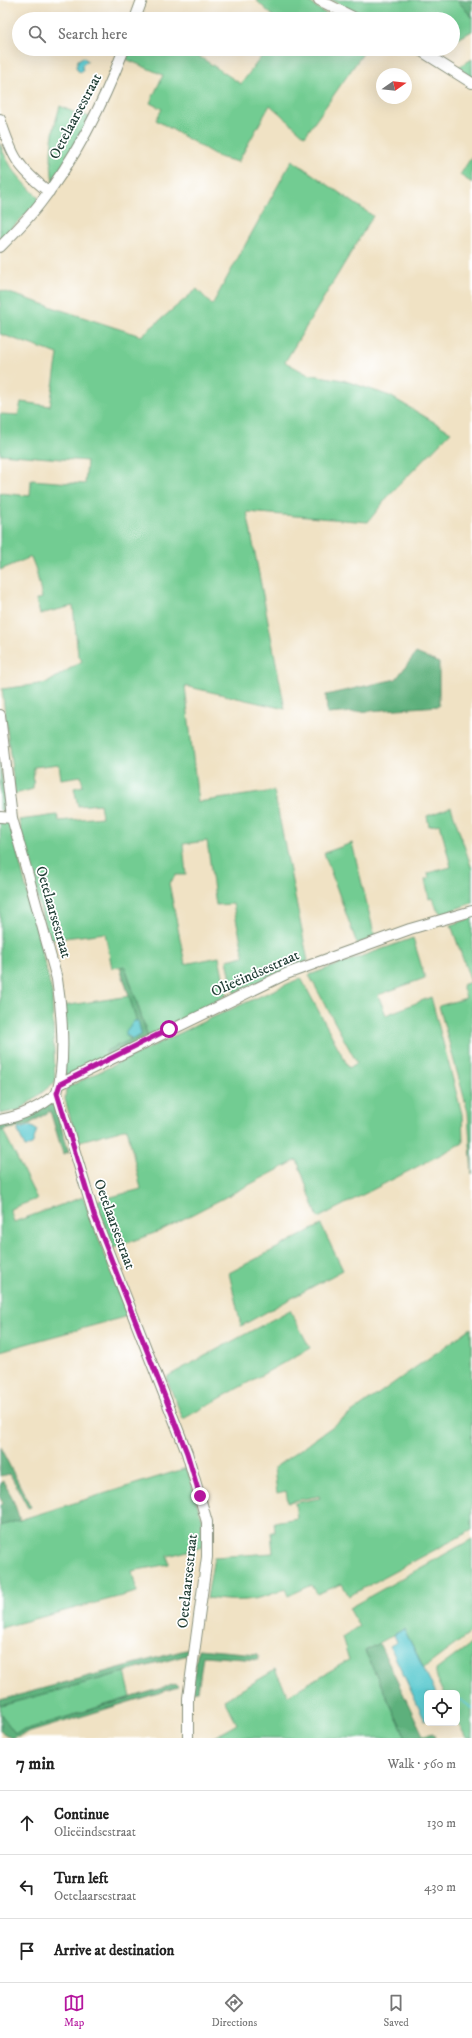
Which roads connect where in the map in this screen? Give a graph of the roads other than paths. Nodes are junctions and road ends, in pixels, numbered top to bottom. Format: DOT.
graph roads {
  1 [pos="142,0"];
  2 [pos="319,0"];
  3 [pos="138,12"];
  4 [pos="343,12"];
  5 [pos="121,56"];
  6 [pos="429,56"];
  7 [pos="472,84"];
  8 [pos="0,119"];
  9 [pos="48,192"];
  10 [pos="0,247"];
  11 [pos="0,716"];
  12 [pos="0,816"];
  13 [pos="12,818"];
  14 [pos="472,911"];
  15 [pos="59,1088"];
  16 [pos="0,1120"];
  17 [pos="188,1738"];
  1 -- 3 [label="street"];
  2 -- 4 [label="street"];
  5 -- 9 [label="street, Oetelaarsestraat"];
  6 -- 7 [label="street"];
  8 -- 9 [label="street"];
  9 -- 10 [label="street, Oetelaarsestraat"];
  11 -- 13 [label="street, Oetelaarsestraat"];
  12 -- 13 [label="street"];
  13 -- 15 [label="street, Oetelaarsestraat"];
  14 -- 15 [label="street, Olieëindsestraat"];
  15 -- 16 [label="street, Olieëindsestraat"];
  15 -- 17 [label="street, Oetelaarsestraat"];
}
